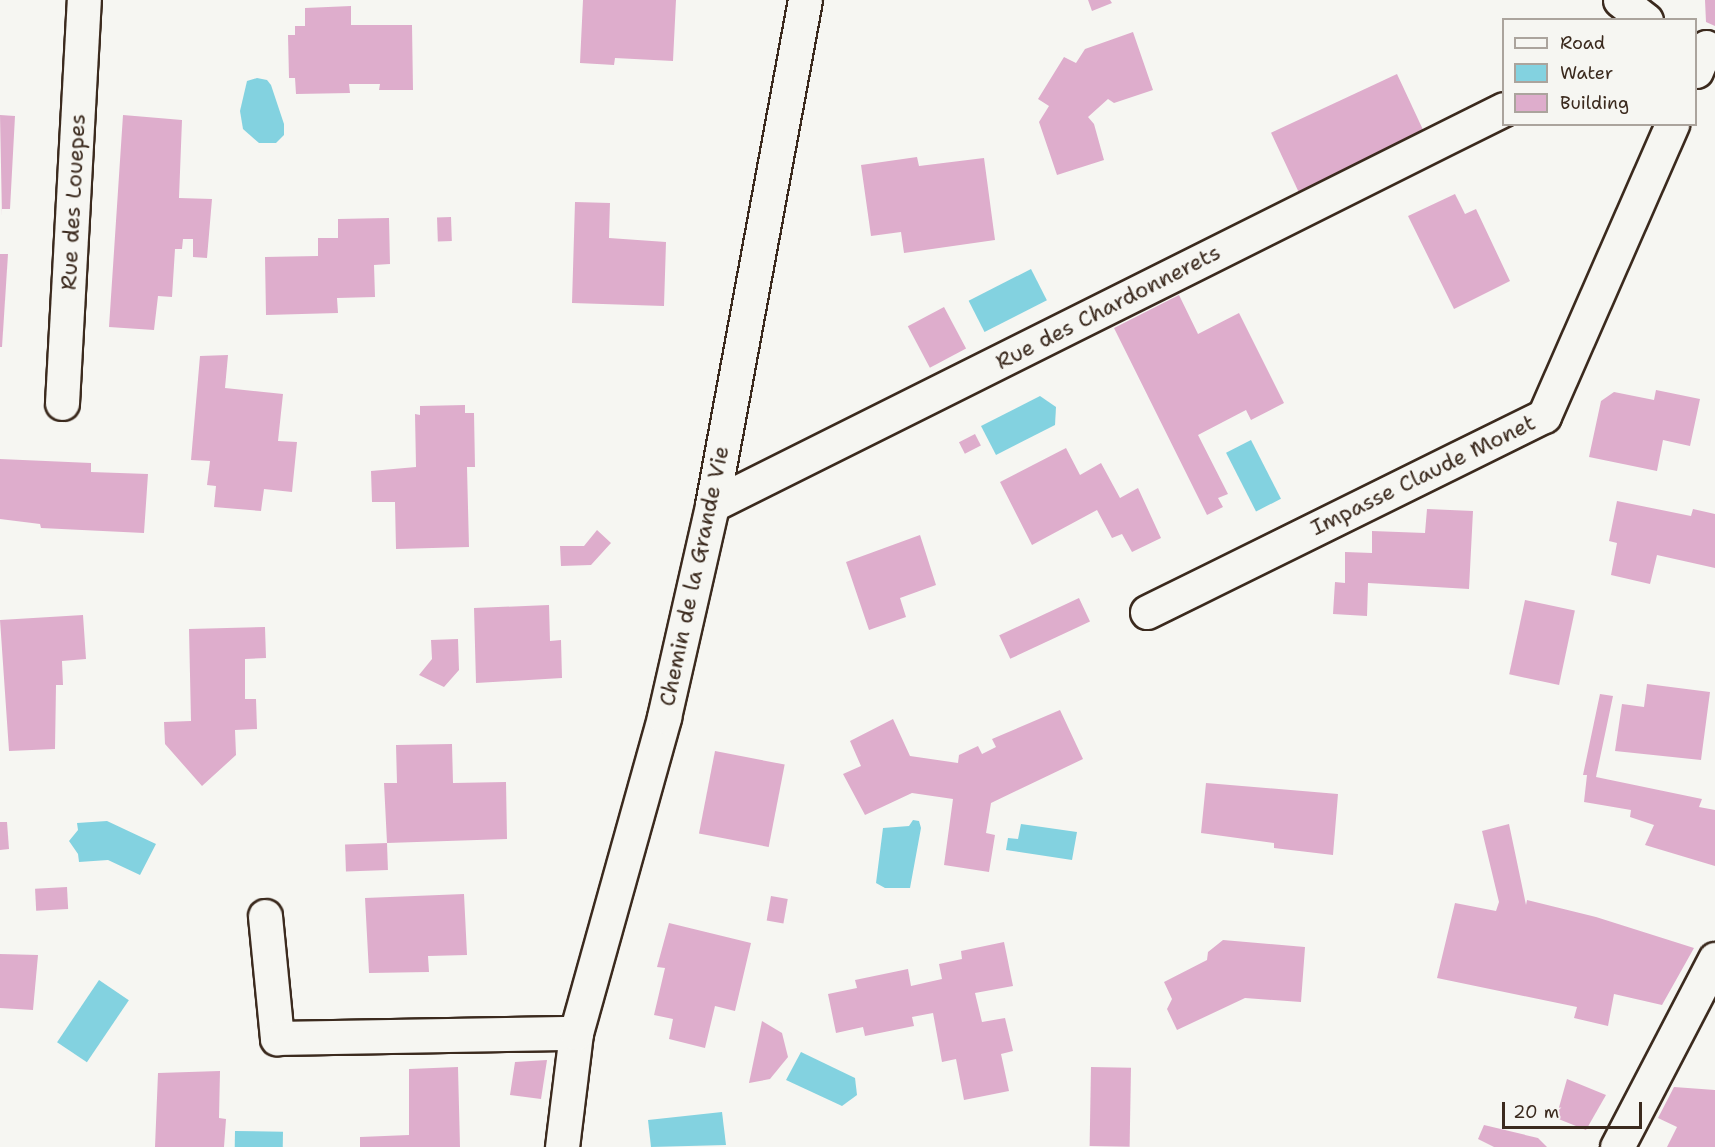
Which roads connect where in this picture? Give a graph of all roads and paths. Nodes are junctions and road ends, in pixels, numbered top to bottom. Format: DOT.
graph roads {
  1 [pos="84,0"];
  2 [pos="805,0"];
  3 [pos="1620,0"];
  4 [pos="1643,18"];
  5 [pos="1502,110"];
  6 [pos="1671,126"];
  7 [pos="62,403"];
  8 [pos="712,505"];
  9 [pos="1147,612"];
  10 [pos="265,916"];
  11 [pos="1715,959"];
  12 [pos="576,1033"];
  13 [pos="562,1147"];
  14 [pos="1617,1147"];
  1 -- 7 [label="street, Rue des Louepes"];
  2 -- 8 [label="street, Chemin de la Grande Vie"];
  3 -- 4 [label="street"];
  5 -- 8 [label="street, Rue des Chardonnerets"];
  6 -- 9 [label="street, Impasse Claude Monet"];
  8 -- 12 [label="street, Chemin de la Grande Vie"];
  10 -- 12 [label="street"];
  11 -- 14 [label="street"];
  12 -- 13 [label="street, Chemin de la Grande Vie"];
}
